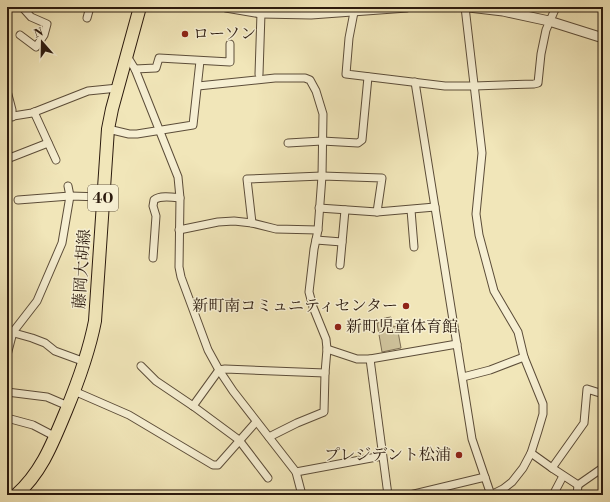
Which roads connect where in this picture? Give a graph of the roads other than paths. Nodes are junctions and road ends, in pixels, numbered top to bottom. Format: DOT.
graph roads {
  1 [pos="22,7"];
  2 [pos="90,7"];
  3 [pos="140,7"];
  4 [pos="226,7"];
  5 [pos="398,7"];
  6 [pos="407,7"];
  7 [pos="465,7"];
  8 [pos="469,7"];
  9 [pos="556,7"];
  10 [pos="355,9"];
  11 [pos="311,11"];
  12 [pos="261,12"];
  13 [pos="87,18"];
  14 [pos="549,21"];
  15 [pos="20,35"];
  16 [pos="603,38"];
  17 [pos="230,44"];
  18 [pos="127,56"];
  19 [pos="200,61"];
  20 [pos="135,69"];
  21 [pos="259,74"];
  22 [pos="368,77"];
  23 [pos="415,82"];
  24 [pos="198,86"];
  25 [pos="474,86"];
  26 [pos="118,88"];
  27 [pos="7,91"];
  28 [pos="34,112"];
  29 [pos="10,117"];
  30 [pos="108,129"];
  31 [pos="160,130"];
  32 [pos="322,141"];
  33 [pos="48,143"];
  34 [pos="288,143"];
  35 [pos="7,158"];
  36 [pos="56,160"];
  37 [pos="322,176"];
  38 [pos="68,186"];
  39 [pos="70,196"];
  40 [pos="103,197"];
  41 [pos="180,198"];
  42 [pos="18,200"];
  43 [pos="435,207"];
  44 [pos="319,208"];
  45 [pos="345,210"];
  46 [pos="411,210"];
  47 [pos="377,212"];
  48 [pos="252,223"];
  49 [pos="179,230"];
  50 [pos="318,230"];
  51 [pos="316,240"];
  52 [pos="342,242"];
  53 [pos="414,247"];
  54 [pos="154,258"];
  55 [pos="340,265"];
  56 [pos="10,332"];
  57 [pos="457,344"];
  58 [pos="327,349"];
  59 [pos="7,355"];
  60 [pos="524,357"];
  61 [pos="370,359"];
  62 [pos="85,362"];
  63 [pos="141,366"];
  64 [pos="219,370"];
  65 [pos="325,373"];
  66 [pos="463,377"];
  67 [pos="74,391"];
  68 [pos="7,392"];
  69 [pos="603,394"];
  70 [pos="68,406"];
  71 [pos="194,406"];
  72 [pos="7,418"];
  73 [pos="256,422"];
  74 [pos="56,437"];
  75 [pos="269,438"];
  76 [pos="240,440"];
  77 [pos="531,453"];
  78 [pos="382,456"];
  79 [pos="552,468"];
  80 [pos="603,470"];
  81 [pos="296,472"];
  82 [pos="563,476"];
  83 [pos="485,477"];
  84 [pos="268,478"];
  85 [pos="578,486"];
  86 [pos="16,495"];
  87 [pos="302,495"];
  88 [pos="388,495"];
  89 [pos="410,495"];
  90 [pos="553,495"];
  91 [pos="577,495"];
  1 -- 15 [label="street"];
  2 -- 13 [label="street"];
  3 -- 18 [label="main road, 藤岡大胡線 / 40"];
  4 -- 12 [label="street"];
  5 -- 6 [label="street"];
  5 -- 10 [label="street"];
  7 -- 25 [label="street"];
  8 -- 14 [label="street"];
  9 -- 14 [label="street"];
  10 -- 11 [label="street"];
  10 -- 22 [label="street"];
  11 -- 12 [label="street"];
  12 -- 21 [label="street"];
  14 -- 16 [label="street"];
  14 -- 25 [label="street"];
  17 -- 19 [label="street"];
  18 -- 20 [label="street"];
  18 -- 26 [label="main road, 藤岡大胡線 / 40"];
  19 -- 20 [label="street"];
  19 -- 24 [label="street"];
  20 -- 31 [label="street"];
  22 -- 23 [label="street"];
  22 -- 32 [label="street"];
  23 -- 25 [label="street"];
  23 -- 43 [label="street"];
  24 -- 31 [label="street"];
  24 -- 32 [label="street"];
  25 -- 60 [label="street"];
  26 -- 28 [label="street"];
  26 -- 30 [label="main road, 藤岡大胡線 / 40"];
  27 -- 29 [label="street"];
  28 -- 29 [label="street"];
  28 -- 33 [label="street"];
  30 -- 31 [label="street"];
  30 -- 40 [label="main road, 藤岡大胡線 / 40"];
  31 -- 41 [label="street"];
  32 -- 34 [label="street"];
  32 -- 37 [label="street"];
  33 -- 35 [label="street"];
  33 -- 36 [label="street"];
  37 -- 44 [label="street"];
  37 -- 47 [label="street"];
  37 -- 48 [label="street"];
  38 -- 39 [label="street"];
  39 -- 40 [label="street"];
  39 -- 42 [label="street"];
  39 -- 56 [label="street"];
  40 -- 62 [label="main road, 藤岡大胡線 / 40"];
  41 -- 49 [label="street"];
  41 -- 54 [label="street"];
  43 -- 46 [label="street"];
  43 -- 57 [label="street"];
  44 -- 45 [label="street"];
  44 -- 50 [label="street"];
  45 -- 47 [label="street"];
  45 -- 52 [label="street"];
  46 -- 47 [label="street"];
  46 -- 53 [label="street"];
  48 -- 49 [label="street"];
  48 -- 50 [label="street"];
  49 -- 64 [label="street"];
  50 -- 51 [label="street"];
  51 -- 52 [label="street"];
  51 -- 58 [label="street"];
  52 -- 55 [label="street"];
  56 -- 59 [label="street"];
  56 -- 62 [label="street"];
  57 -- 61 [label="street"];
  57 -- 66 [label="street"];
  58 -- 61 [label="street"];
  58 -- 65 [label="street"];
  60 -- 66 [label="street"];
  60 -- 77 [label="street"];
  61 -- 78 [label="street"];
  62 -- 67 [label="main road, 藤岡大胡線 / 40"];
  63 -- 71 [label="street"];
  64 -- 65 [label="street"];
  64 -- 71 [label="street"];
  64 -- 73 [label="street"];
  65 -- 75 [label="street"];
  66 -- 83 [label="street"];
  67 -- 70 [label="main road, 藤岡大胡線 / 40"];
  67 -- 76 [label="street"];
  68 -- 70 [label="street"];
  69 -- 79 [label="street"];
  70 -- 74 [label="main road, 藤岡大胡線 / 40"];
  71 -- 76 [label="street"];
  72 -- 74 [label="street"];
  73 -- 75 [label="street"];
  73 -- 76 [label="street"];
  74 -- 86 [label="main road, 藤岡大胡線 / 40"];
  75 -- 81 [label="street"];
  76 -- 84 [label="street"];
  77 -- 79 [label="street"];
  77 -- 83 [label="street"];
  78 -- 81 [label="street"];
  78 -- 88 [label="street"];
  79 -- 82 [label="street"];
  80 -- 85 [label="street"];
  81 -- 87 [label="street"];
  82 -- 85 [label="street"];
  82 -- 90 [label="street"];
  83 -- 89 [label="street"];
  85 -- 91 [label="street"];
}
